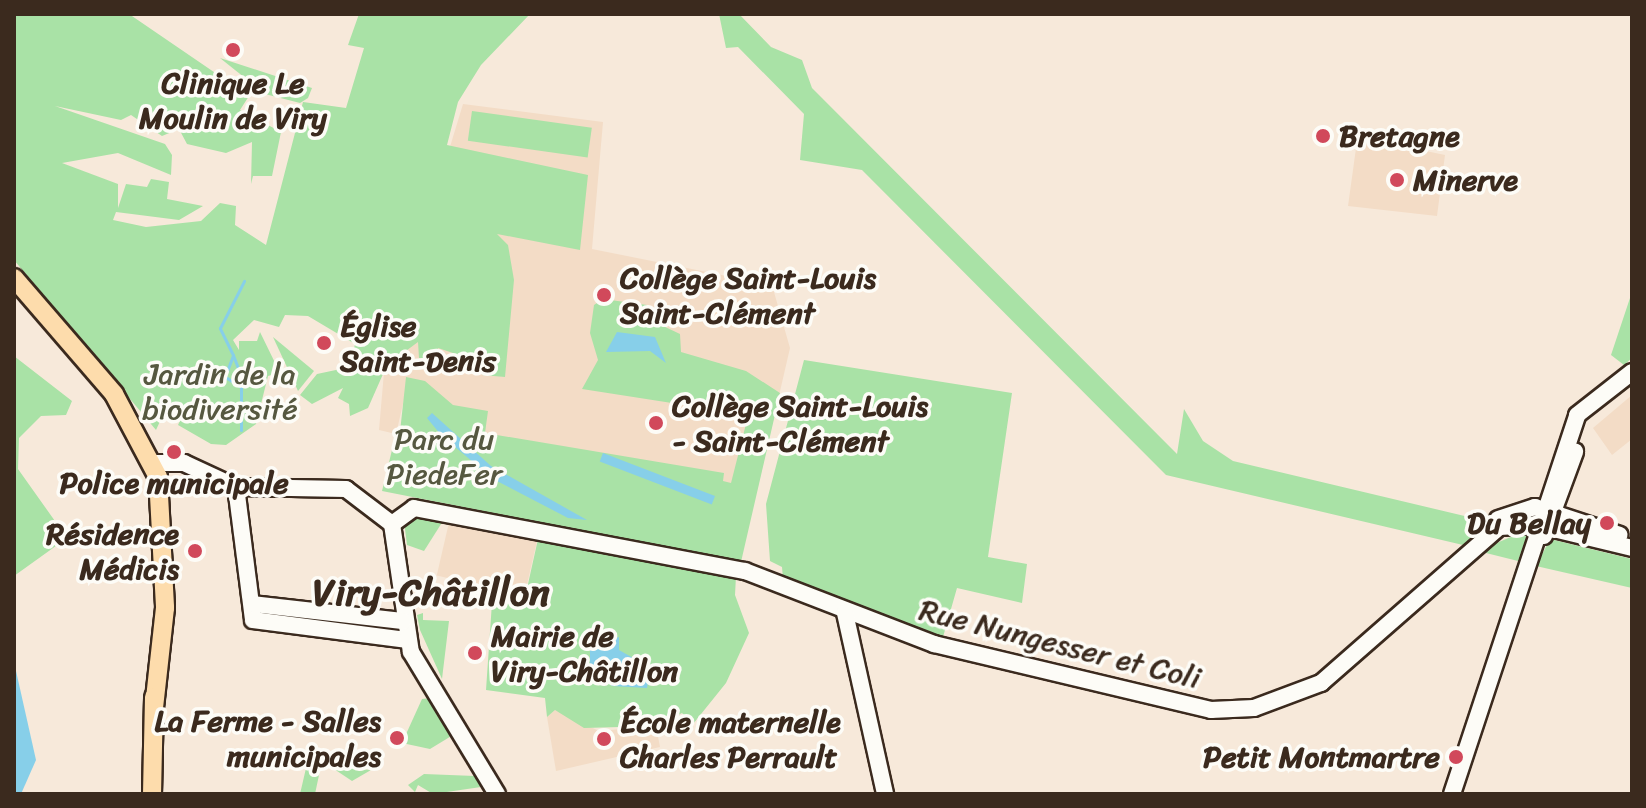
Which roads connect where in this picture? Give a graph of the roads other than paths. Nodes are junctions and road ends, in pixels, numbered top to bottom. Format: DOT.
graph roads {
  1 [pos="14,278"];
  2 [pos="1632,374"];
  3 [pos="151,463"];
  4 [pos="144,484"];
  5 [pos="236,487"];
  6 [pos="162,511"];
  7 [pos="1546,519"];
  8 [pos="392,524"];
  9 [pos="1632,539"];
  10 [pos="1475,544"];
  11 [pos="1632,548"];
  12 [pos="253,612"];
  13 [pos="845,613"];
  14 [pos="403,621"];
  15 [pos="406,640"];
  16 [pos="154,707"];
  17 [pos="152,794"];
  18 [pos="497,794"];
  19 [pos="885,794"];
  20 [pos="1452,794"];
  1 -- 3 [label="main road"];
  2 -- 7 [label="street"];
  3 -- 4 [label="main road"];
  3 -- 5 [label="street"];
  3 -- 6 [label="main road"];
  4 -- 6 [label="main road"];
  4 -- 16 [label="main road"];
  5 -- 8 [label="street"];
  5 -- 12 [label="street"];
  6 -- 16 [label="main road"];
  7 -- 9 [label="street"];
  7 -- 10 [label="street"];
  7 -- 10 [label="street"];
  7 -- 11 [label="street"];
  7 -- 20 [label="street"];
  8 -- 13 [label="street, Rue Nungesser et Coli"];
  8 -- 14 [label="street"];
  10 -- 13 [label="street, Rue Nungesser et Coli"];
  12 -- 14 [label="street"];
  12 -- 15 [label="street"];
  13 -- 19 [label="street"];
  14 -- 15 [label="street"];
  15 -- 18 [label="street"];
  16 -- 17 [label="main road"];
}
